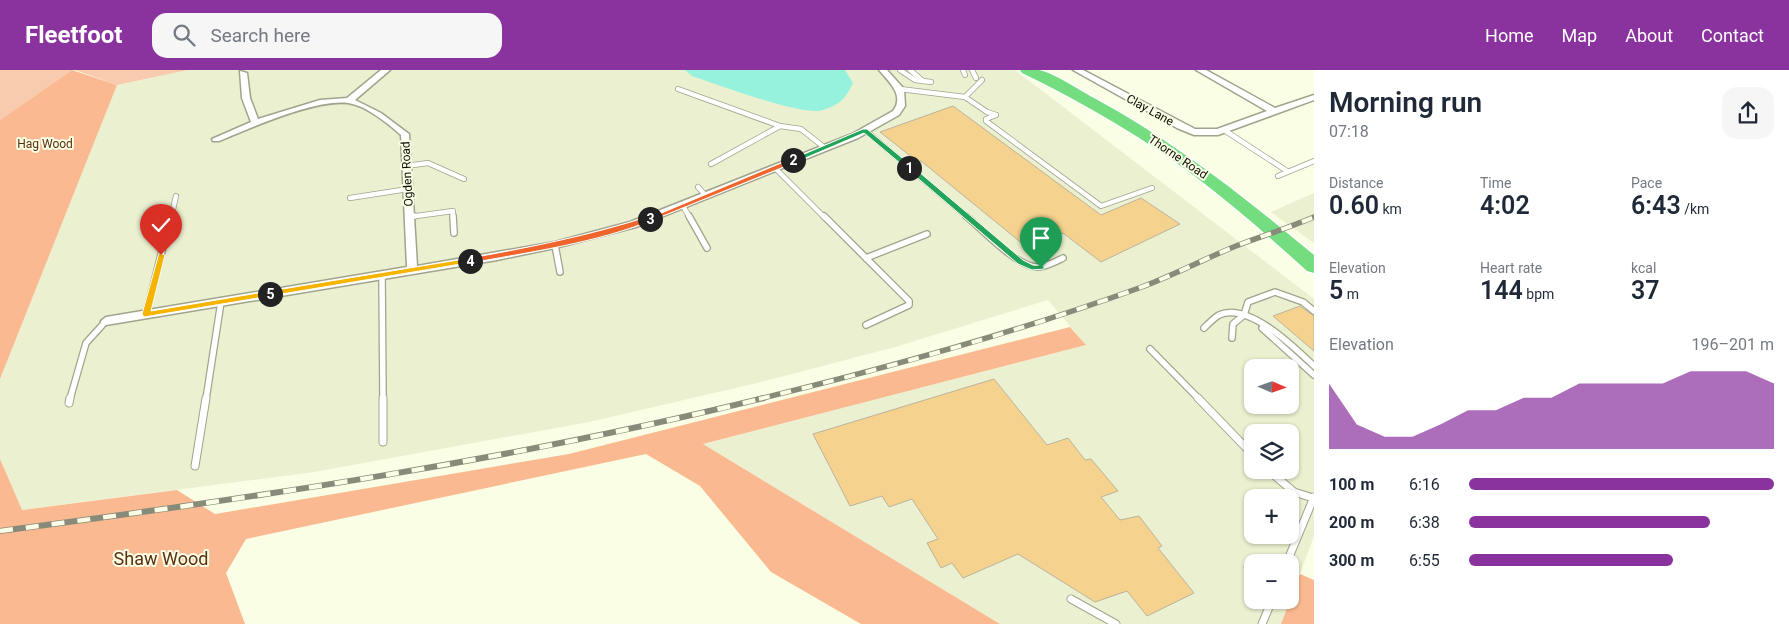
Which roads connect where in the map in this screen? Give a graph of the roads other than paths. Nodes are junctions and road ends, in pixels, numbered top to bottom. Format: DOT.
graph roads {
  1 [pos="386,70"];
  2 [pos="883,70"];
  3 [pos="900,70"];
  4 [pos="910,70"];
  5 [pos="972,70"];
  6 [pos="1027,70"];
  7 [pos="1047,70"];
  8 [pos="1077,70"];
  9 [pos="1200,70"];
  10 [pos="243,73"];
  11 [pos="976,78"];
  12 [pos="982,80"];
  13 [pos="923,81"];
  14 [pos="931,82"];
  15 [pos="678,89"];
  16 [pos="900,89"];
  17 [pos="965,97"];
  18 [pos="1314,98"];
  19 [pos="348,101"];
  20 [pos="1275,112"];
  21 [pos="256,124"];
  22 [pos="780,126"];
  23 [pos="1225,129"];
  24 [pos="865,130"];
  25 [pos="216,139"];
  26 [pos="825,148"];
  27 [pos="1314,160"];
  28 [pos="711,164"];
  29 [pos="406,166"];
  30 [pos="775,168"];
  31 [pos="1287,171"];
  32 [pos="1278,176"];
  33 [pos="464,179"];
  34 [pos="698,187"];
  35 [pos="1152,188"];
  36 [pos="408,190"];
  37 [pos="176,196"];
  38 [pos="706,196"];
  39 [pos="350,198"];
  40 [pos="683,206"];
  41 [pos="409,217"];
  42 [pos="454,233"];
  43 [pos="927,234"];
  44 [pos="555,245"];
  45 [pos="707,248"];
  46 [pos="1314,251"];
  47 [pos="866,258"];
  48 [pos="1063,258"];
  49 [pos="1314,266"];
  50 [pos="412,270"];
  51 [pos="560,272"];
  52 [pos="382,275"];
  53 [pos="221,302"];
  54 [pos="1314,311"];
  55 [pos="146,314"];
  56 [pos="1244,315"];
  57 [pos="106,321"];
  58 [pos="866,325"];
  59 [pos="1204,328"];
  60 [pos="1232,338"];
  61 [pos="1150,349"];
  62 [pos="1314,366"];
  63 [pos="1314,375"];
  64 [pos="69,403"];
  65 [pos="383,442"];
  66 [pos="1244,446"];
  67 [pos="195,466"];
  68 [pos="1279,479"];
  69 [pos="1314,498"];
  70 [pos="1290,554"];
  71 [pos="1071,599"];
  72 [pos="1268,609"];
  73 [pos="1116,624"];
  74 [pos="1262,624"];
  1 -- 19 [label="street"];
  2 -- 16 [label="street"];
  3 -- 13 [label="lane"];
  4 -- 13 [label="lane"];
  5 -- 11 [label="lane"];
  6 -- 49 [label="highway, Thorne Road"];
  7 -- 46 [label="highway, Thorne Road"];
  8 -- 23 [label="street, Clay Lane"];
  9 -- 20 [label="street"];
  10 -- 21 [label="street"];
  12 -- 17 [label="lane"];
  13 -- 14 [label="lane"];
  15 -- 22 [label="lane"];
  16 -- 17 [label="lane"];
  16 -- 24 [label="street"];
  17 -- 35 [label="lane"];
  18 -- 20 [label="street, Clay Lane"];
  19 -- 21 [label="street, Ogden Road"];
  19 -- 29 [label="street, Ogden Road"];
  20 -- 23 [label="street, Clay Lane"];
  21 -- 25 [label="street, Ogden Road"];
  22 -- 26 [label="lane"];
  22 -- 28 [label="lane"];
  23 -- 31 [label="lane"];
  24 -- 26 [label="street"];
  24 -- 48 [label="lane"];
  26 -- 30 [label="street"];
  27 -- 31 [label="lane"];
  29 -- 33 [label="lane"];
  29 -- 36 [label="street, Ogden Road"];
  30 -- 38 [label="street"];
  30 -- 47 [label="lane"];
  31 -- 32 [label="lane"];
  34 -- 38 [label="lane"];
  36 -- 39 [label="lane"];
  36 -- 41 [label="street, Ogden Road"];
  37 -- 55 [label="lane"];
  38 -- 40 [label="street"];
  40 -- 44 [label="street"];
  40 -- 45 [label="lane"];
  41 -- 42 [label="lane"];
  41 -- 50 [label="street, Ogden Road"];
  43 -- 47 [label="lane"];
  44 -- 50 [label="street"];
  44 -- 51 [label="lane"];
  47 -- 58 [label="lane"];
  50 -- 52 [label="street"];
  52 -- 53 [label="street"];
  52 -- 65 [label="lane"];
  53 -- 55 [label="street"];
  53 -- 67 [label="lane"];
  54 -- 56 [label="lane"];
  55 -- 57 [label="street"];
  56 -- 59 [label="lane"];
  56 -- 60 [label="lane"];
  56 -- 62 [label="lane"];
  56 -- 63 [label="lane"];
  57 -- 64 [label="lane"];
  61 -- 66 [label="lane"];
  68 -- 69 [label="lane"];
  69 -- 70 [label="lane"];
  71 -- 73 [label="lane"];
  72 -- 74 [label="lane"];
}
